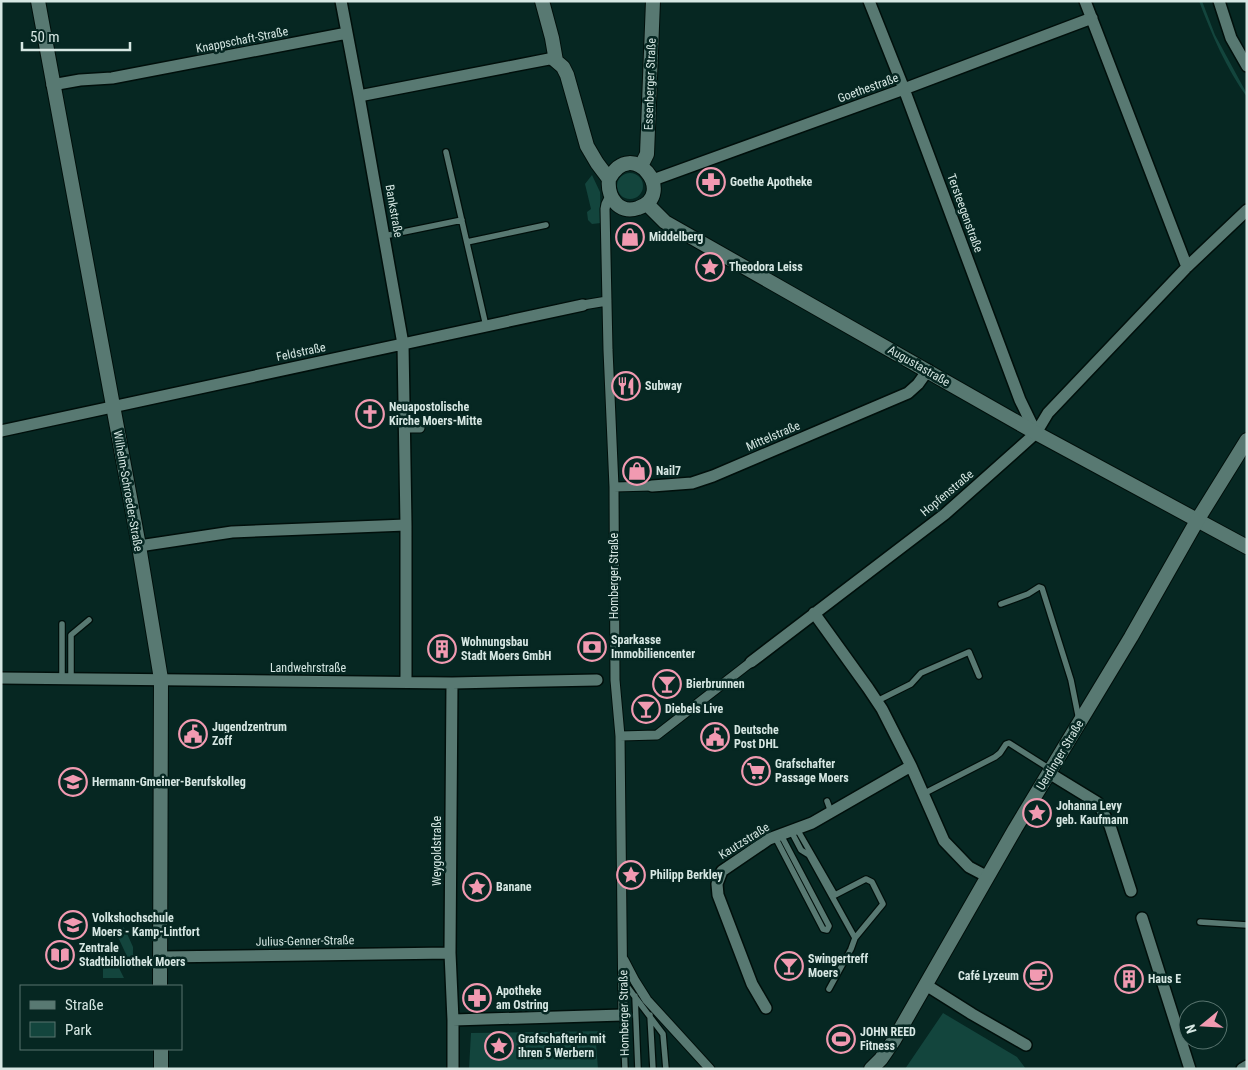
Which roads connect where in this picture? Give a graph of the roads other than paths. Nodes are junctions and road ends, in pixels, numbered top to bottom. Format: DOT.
graph roads {
  1 [pos="38,1"];
  2 [pos="340,1"];
  3 [pos="542,1"];
  4 [pos="653,1"];
  5 [pos="870,1"];
  6 [pos="1085,1"];
  7 [pos="1219,1"];
  8 [pos="1092,18"];
  9 [pos="347,34"];
  10 [pos="556,60"];
  11 [pos="1247,66"];
  12 [pos="52,85"];
  13 [pos="904,90"];
  14 [pos="359,96"];
  15 [pos="446,152"];
  16 [pos="641,166"];
  17 [pos="609,179"];
  18 [pos="653,180"];
  19 [pos="610,196"];
  20 [pos="646,204"];
  21 [pos="1247,210"];
  22 [pos="462,220"];
  23 [pos="546,225"];
  24 [pos="384,236"];
  25 [pos="467,242"];
  26 [pos="1187,267"];
  27 [pos="607,301"];
  28 [pos="583,305"];
  29 [pos="486,326"];
  30 [pos="403,344"];
  31 [pos="928,370"];
  32 [pos="113,406"];
  33 [pos="404,428"];
  34 [pos="420,428"];
  35 [pos="1,431"];
  36 [pos="1036,433"];
  37 [pos="1247,440"];
  38 [pos="652,486"];
  39 [pos="614,487"];
  40 [pos="1198,520"];
  41 [pos="406,525"];
  42 [pos="139,546"];
  43 [pos="1247,547"];
  44 [pos="1001,604"];
  45 [pos="814,613"];
  46 [pos="89,620"];
  47 [pos="62,624"];
  48 [pos="751,662"];
  49 [pos="978,676"];
  50 [pos="1,678"];
  51 [pos="67,679"];
  52 [pos="161,680"];
  53 [pos="598,680"];
  54 [pos="615,680"];
  55 [pos="406,682"];
  56 [pos="452,683"];
  57 [pos="877,701"];
  58 [pos="1080,722"];
  59 [pos="620,736"];
  60 [pos="911,766"];
  61 [pos="1050,771"];
  62 [pos="923,794"];
  63 [pos="786,833"];
  64 [pos="988,878"];
  65 [pos="1130,891"];
  66 [pos="1142,918"];
  67 [pos="1200,922"];
  68 [pos="1247,925"];
  69 [pos="855,938"];
  70 [pos="450,953"];
  71 [pos="160,957"];
  72 [pos="622,958"];
  73 [pos="623,981"];
  74 [pos="160,985"];
  75 [pos="926,985"];
  76 [pos="829,989"];
  77 [pos="634,996"];
  78 [pos="766,1008"];
  79 [pos="623,1015"];
  80 [pos="650,1015"];
  81 [pos="453,1020"];
  82 [pos="1026,1045"];
  83 [pos="161,1050"];
  84 [pos="1247,1066"];
  85 [pos="161,1069"];
  86 [pos="453,1069"];
  87 [pos="625,1069"];
  88 [pos="638,1069"];
  89 [pos="653,1069"];
  90 [pos="666,1069"];
  91 [pos="710,1069"];
  92 [pos="871,1069"];
  93 [pos="1190,1069"];
  94 [pos="1242,1069"];
  1 -- 12 [label="main road, Wilhelm-Schroeder-Straße"];
  2 -- 9 [label="street, Bankstraße"];
  3 -- 10 [label="main road"];
  4 -- 16 [label="main road, Essenberger Straße"];
  5 -- 13 [label="street, Tersteegenstraße"];
  6 -- 8 [label="street"];
  7 -- 11 [label="street"];
  8 -- 13 [label="street, Goethestraße"];
  8 -- 26 [label="street"];
  9 -- 12 [label="street, Knappschaft-Straße"];
  9 -- 14 [label="street, Bankstraße"];
  10 -- 14 [label="street"];
  10 -- 17 [label="main road"];
  12 -- 32 [label="main road, Wilhelm-Schroeder-Straße"];
  13 -- 18 [label="street, Goethestraße"];
  13 -- 36 [label="street, Tersteegenstraße"];
  14 -- 24 [label="street, Bankstraße"];
  15 -- 22 [label="lane"];
  16 -- 17 [label="main road"];
  16 -- 18 [label="main road"];
  17 -- 19 [label="main road, Homberger Straße"];
  18 -- 20 [label="main road"];
  19 -- 20 [label="main road"];
  19 -- 27 [label="street, Homberger Straße"];
  20 -- 31 [label="main road, Augustastraße"];
  21 -- 26 [label="street, Hopfenstraße"];
  22 -- 24 [label="lane"];
  22 -- 25 [label="lane"];
  23 -- 25 [label="lane"];
  24 -- 30 [label="street, Bankstraße"];
  25 -- 29 [label="lane"];
  26 -- 36 [label="street, Hopfenstraße"];
  27 -- 28 [label="street, Feldstraße"];
  27 -- 39 [label="street, Homberger Straße"];
  28 -- 29 [label="street, Feldstraße"];
  29 -- 30 [label="street, Feldstraße"];
  30 -- 32 [label="street, Feldstraße"];
  30 -- 33 [label="street, Bankstraße"];
  31 -- 36 [label="main road, Augustastraße"];
  31 -- 38 [label="street, Mittelstraße"];
  32 -- 35 [label="street, Feldstraße"];
  32 -- 42 [label="main road, Wilhelm-Schroeder-Straße"];
  33 -- 34 [label="street"];
  33 -- 41 [label="street, Bankstraße"];
  36 -- 40 [label="main road, Augustastraße"];
  36 -- 45 [label="street, Hopfenstraße"];
  37 -- 40 [label="main road, Uerdinger Straße"];
  38 -- 39 [label="street, Mittelstraße"];
  39 -- 54 [label="street, Homberger Straße"];
  40 -- 43 [label="main road, Augustastraße"];
  40 -- 58 [label="main road, Uerdinger Straße"];
  41 -- 42 [label="street"];
  41 -- 55 [label="street, Bankstraße"];
  42 -- 52 [label="main road, Wilhelm-Schroeder-Straße"];
  44 -- 58 [label="lane"];
  45 -- 48 [label="street, Hopfenstraße"];
  45 -- 57 [label="street"];
  46 -- 51 [label="lane"];
  47 -- 51 [label="lane"];
  48 -- 59 [label="street, Hopfenstraße"];
  49 -- 57 [label="lane"];
  50 -- 51 [label="street, Landwehrstraße"];
  51 -- 52 [label="street, Landwehrstraße"];
  52 -- 55 [label="street, Landwehrstraße"];
  52 -- 71 [label="main road, Wilhelm-Schroeder-Straße"];
  53 -- 54 [label="street, Landwehrstraße"];
  53 -- 56 [label="street, Landwehrstraße"];
  54 -- 59 [label="street, Homberger Straße"];
  55 -- 56 [label="street, Landwehrstraße"];
  56 -- 70 [label="street, Weygoldstraße"];
  57 -- 60 [label="street"];
  58 -- 61 [label="main road, Uerdinger Straße"];
  59 -- 72 [label="street, Homberger Straße"];
  60 -- 62 [label="street"];
  60 -- 63 [label="street, Kautzstraße"];
  61 -- 62 [label="lane"];
  61 -- 64 [label="main road, Uerdinger Straße"];
  61 -- 65 [label="street"];
  62 -- 64 [label="street"];
  63 -- 63 [label="lane"];
  63 -- 69 [label="lane"];
  63 -- 69 [label="lane"];
  63 -- 78 [label="street, Kautzstraße"];
  64 -- 75 [label="main road, Uerdinger Straße"];
  66 -- 93 [label="street"];
  67 -- 68 [label="lane"];
  69 -- 76 [label="lane"];
  70 -- 71 [label="street, Julius-Genner-Straße"];
  70 -- 81 [label="street, Weygoldstraße"];
  71 -- 74 [label="main road, Wilhelm-Schroeder-Straße"];
  72 -- 73 [label="street, Homberger Straße"];
  72 -- 91 [label="street, Homberger Straße"];
  73 -- 77 [label="lane"];
  73 -- 79 [label="street, Homberger Straße"];
  75 -- 82 [label="street"];
  75 -- 92 [label="main road, Uerdinger Straße"];
  77 -- 80 [label="lane"];
  77 -- 88 [label="lane"];
  79 -- 81 [label="street"];
  79 -- 87 [label="lane, Homberger Straße"];
  80 -- 89 [label="lane"];
  80 -- 90 [label="lane"];
  81 -- 86 [label="street, Weygoldstraße"];
  83 -- 85 [label="main road"];
  84 -- 94 [label="street"];
}
